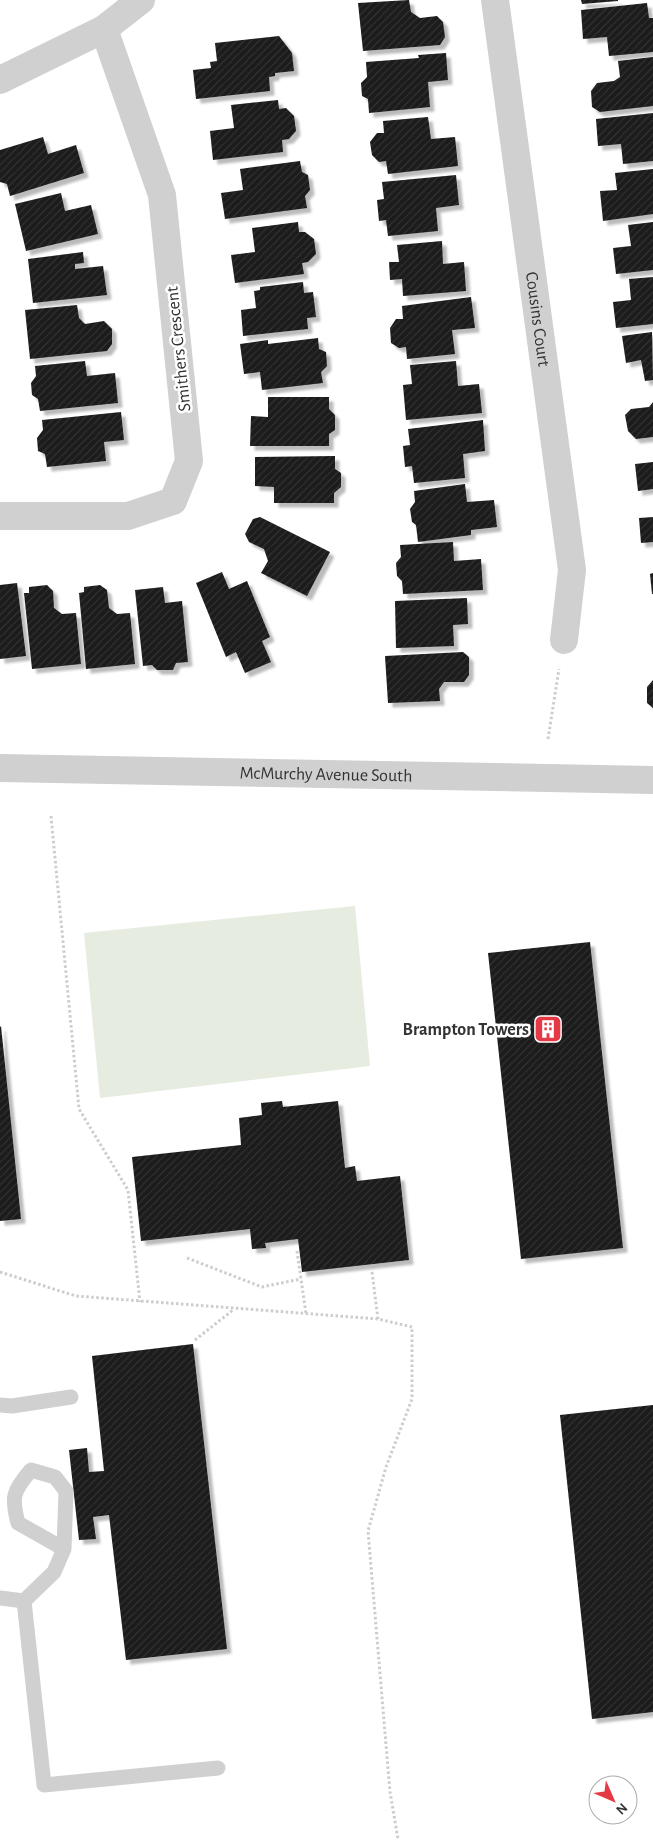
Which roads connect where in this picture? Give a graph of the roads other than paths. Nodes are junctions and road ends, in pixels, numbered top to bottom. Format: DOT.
graph roads {
  1 [pos="141,0"];
  2 [pos="495,0"];
  3 [pos="104,29"];
  4 [pos="0,80"];
  5 [pos="0,516"];
  6 [pos="564,640"];
  7 [pos="0,768"];
  8 [pos="653,780"];
  9 [pos="71,1397"];
  10 [pos="0,1405"];
  11 [pos="64,1549"];
  12 [pos="0,1598"];
  13 [pos="24,1601"];
  14 [pos="218,1768"];
  1 -- 3 [label="street"];
  2 -- 6 [label="street, Cousins Court"];
  3 -- 4 [label="street"];
  3 -- 5 [label="street, Smithers Crescent"];
  7 -- 8 [label="street, McMurchy Avenue South"];
  9 -- 10 [label="lane"];
  11 -- 11 [label="lane"];
  11 -- 13 [label="lane"];
  12 -- 13 [label="lane"];
  13 -- 14 [label="lane"];
}
